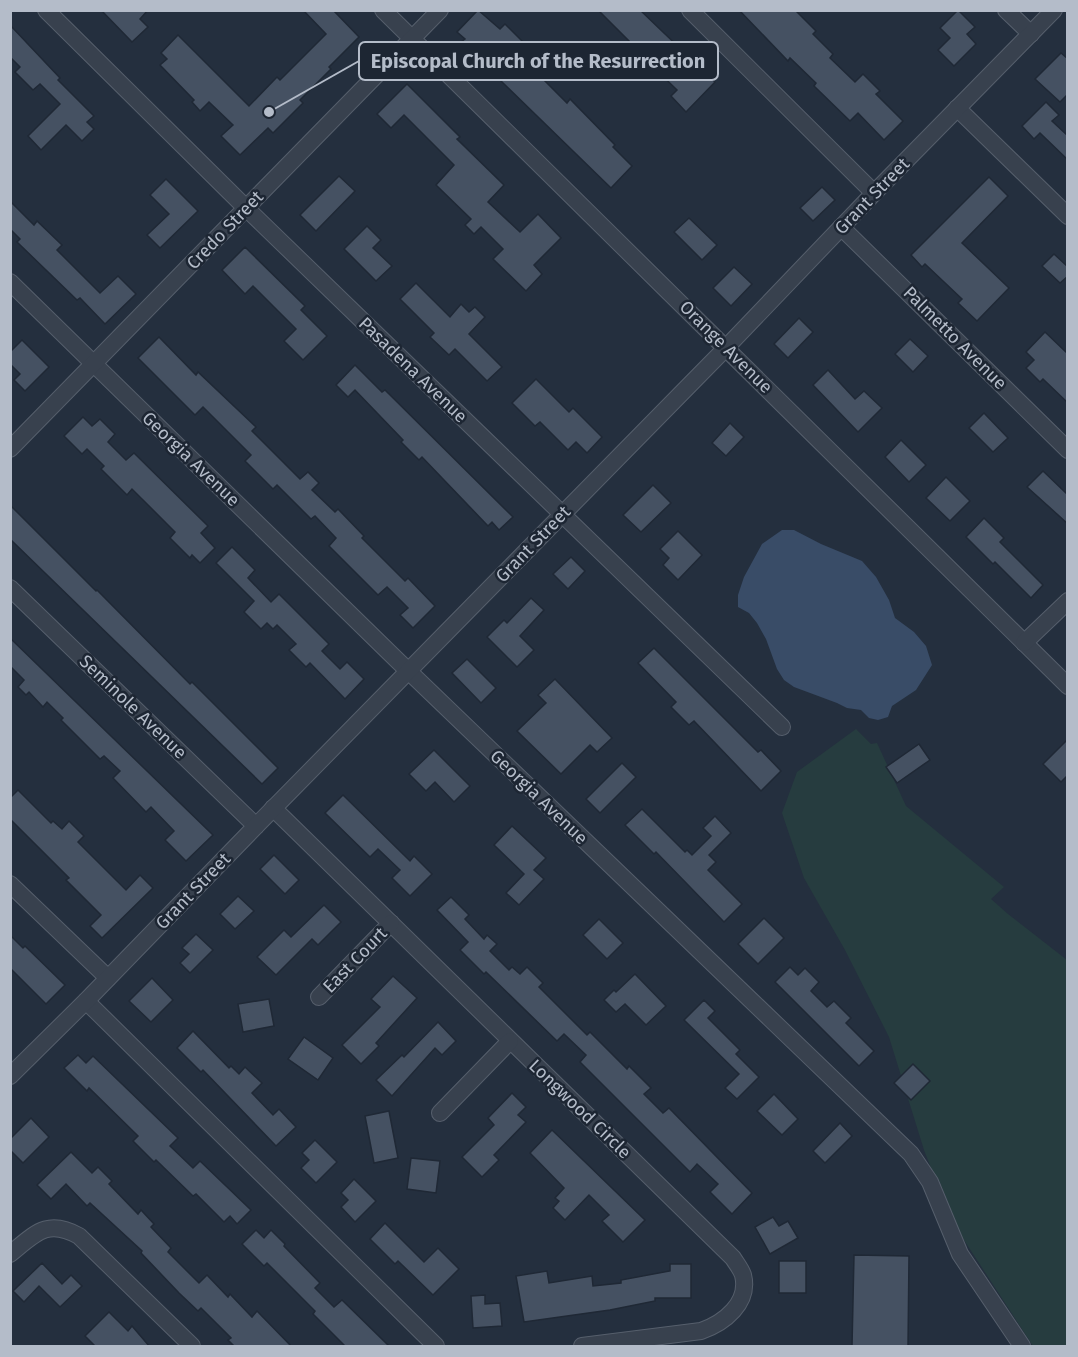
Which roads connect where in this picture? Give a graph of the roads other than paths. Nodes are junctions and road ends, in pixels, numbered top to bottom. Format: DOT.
graph roads {
  1 [pos="46,10"];
  2 [pos="384,10"];
  3 [pos="440,10"];
  4 [pos="690,10"];
  5 [pos="1006,10"];
  6 [pos="1054,10"];
  7 [pos="1031,34"];
  8 [pos="412,39"];
  9 [pos="957,108"];
  10 [pos="874,193"];
  11 [pos="246,208"];
  12 [pos="1068,216"];
  13 [pos="842,227"];
  14 [pos="10,282"];
  15 [pos="726,348"];
  16 [pos="94,364"];
  17 [pos="10,448"];
  18 [pos="1068,450"];
  19 [pos="562,514"];
  20 [pos="10,588"];
  21 [pos="1068,601"];
  22 [pos="1024,643"];
  23 [pos="409,671"];
  24 [pos="1068,686"];
  25 [pos="782,728"];
  26 [pos="273,808"];
  27 [pos="256,826"];
  28 [pos="10,884"];
  29 [pos="391,923"];
  30 [pos="108,978"];
  31 [pos="319,997"];
  32 [pos="86,1001"];
  33 [pos="510,1041"];
  34 [pos="10,1076"];
  35 [pos="440,1113"];
  36 [pos="10,1254"];
  37 [pos="192,1347"];
  38 [pos="436,1347"];
  39 [pos="582,1347"];
  40 [pos="1022,1347"];
  1 -- 11 [label="street, Pasadena Avenue"];
  2 -- 8 [label="street, Orange Avenue"];
  3 -- 8 [label="street, Credo Street"];
  4 -- 10 [label="street"];
  5 -- 7 [label="street"];
  6 -- 7 [label="street, Grant Street"];
  7 -- 9 [label="street, Grant Street"];
  8 -- 11 [label="street, Credo Street"];
  8 -- 15 [label="street, Orange Avenue"];
  9 -- 10 [label="street, Grant Street"];
  9 -- 12 [label="street"];
  10 -- 13 [label="street, Grant Street"];
  11 -- 16 [label="street, Credo Street"];
  11 -- 19 [label="street, Pasadena Avenue"];
  13 -- 15 [label="street, Grant Street"];
  13 -- 18 [label="street, Palmetto Avenue"];
  14 -- 16 [label="street, Georgia Avenue"];
  15 -- 19 [label="street, Grant Street"];
  15 -- 22 [label="street, Orange Avenue"];
  16 -- 17 [label="street, Credo Street"];
  16 -- 23 [label="street, Georgia Avenue"];
  19 -- 23 [label="street, Grant Street"];
  19 -- 25 [label="street, Pasadena Avenue"];
  20 -- 27 [label="street, Seminole Avenue"];
  21 -- 22 [label="street"];
  22 -- 24 [label="street, Orange Avenue"];
  23 -- 26 [label="street, Grant Street"];
  23 -- 40 [label="street, Georgia Avenue"];
  26 -- 27 [label="street, Grant Street"];
  26 -- 29 [label="street, Longwood Circle"];
  27 -- 30 [label="street, Grant Street"];
  28 -- 30 [label="street"];
  29 -- 31 [label="street, East Court"];
  29 -- 33 [label="street, Longwood Circle"];
  30 -- 32 [label="street, Grant Street"];
  32 -- 34 [label="street, Grant Street"];
  32 -- 38 [label="street"];
  33 -- 35 [label="street"];
  33 -- 39 [label="street, Longwood Circle"];
  36 -- 37 [label="street"];
}
